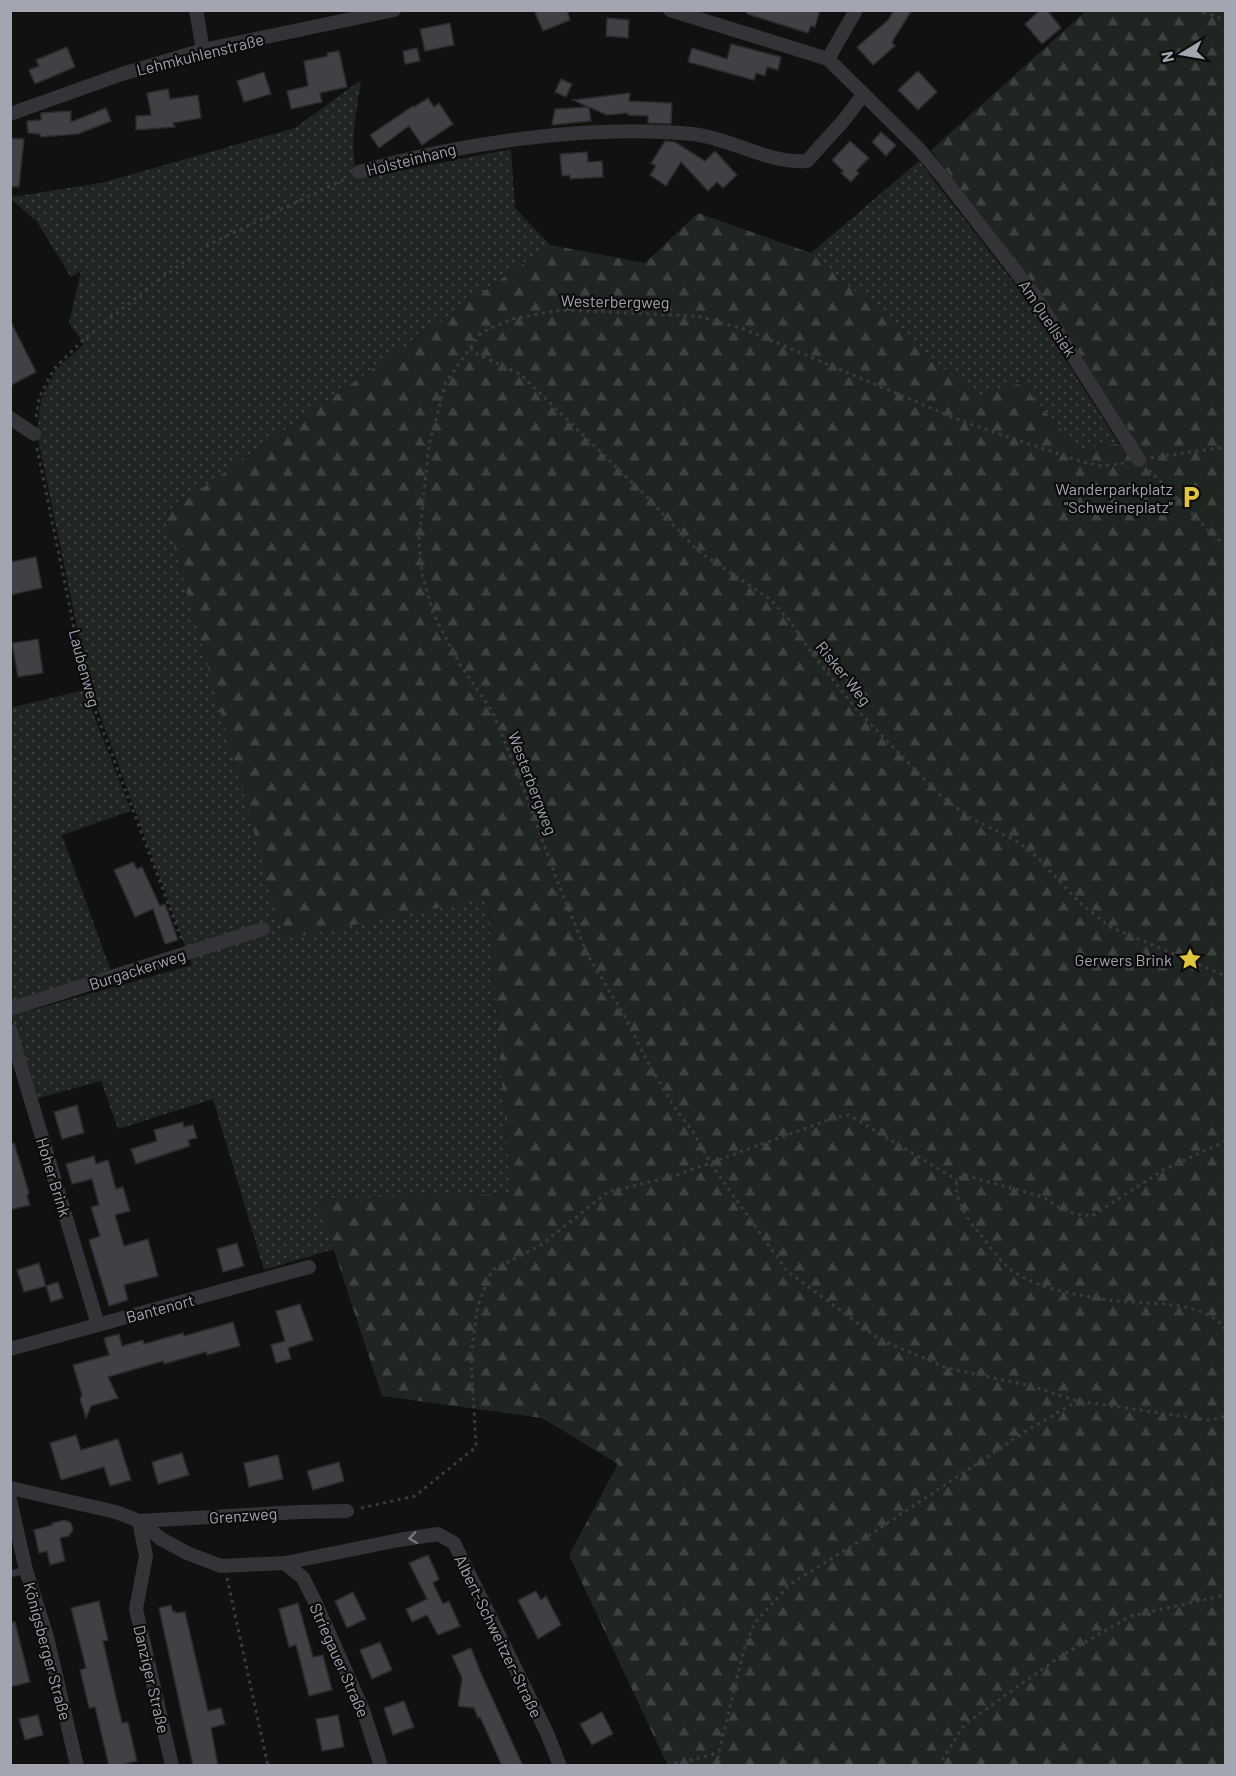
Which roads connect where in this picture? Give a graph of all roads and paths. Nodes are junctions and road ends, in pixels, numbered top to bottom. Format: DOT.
graph roads {
  1 [pos="196,10"];
  2 [pos="394,10"];
  3 [pos="670,10"];
  4 [pos="856,10"];
  5 [pos="1196,10"];
  6 [pos="1226,20"];
  7 [pos="203,50"];
  8 [pos="828,59"];
  9 [pos="863,95"];
  10 [pos="10,114"];
  11 [pos="359,172"];
  12 [pos="471,348"];
  13 [pos="10,418"];
  14 [pos="34,434"];
  15 [pos="1226,447"];
  16 [pos="1139,460"];
  17 [pos="1226,545"];
  18 [pos="263,929"];
  19 [pos="187,953"];
  20 [pos="1226,976"];
  21 [pos="10,1009"];
  22 [pos="10,1030"];
  23 [pos="1226,1141"];
  24 [pos="711,1164"];
  25 [pos="957,1180"];
  26 [pos="309,1267"];
  27 [pos="98,1324"];
  28 [pos="1226,1330"];
  29 [pos="10,1349"];
  30 [pos="1077,1401"];
  31 [pos="1226,1416"];
  32 [pos="10,1488"];
  33 [pos="10,1500"];
  34 [pos="347,1511"];
  35 [pos="139,1521"];
  36 [pos="310,1559"];
  37 [pos="285,1563"];
  38 [pos="221,1566"];
  39 [pos="26,1570"];
  40 [pos="10,1574"];
  41 [pos="1226,1595"];
  42 [pos="719,1752"];
  43 [pos="77,1766"];
  44 [pos="172,1766"];
  45 [pos="268,1766"];
  46 [pos="381,1766"];
  47 [pos="560,1766"];
  48 [pos="660,1766"];
  49 [pos="717,1766"];
  50 [pos="938,1766"];
  1 -- 7 [label="street"];
  2 -- 7 [label="street, Lehmkuhlenstraße"];
  3 -- 8 [label="street"];
  4 -- 8 [label="street"];
  5 -- 6 [label="path"];
  7 -- 10 [label="street, Lehmkuhlenstraße"];
  8 -- 9 [label="street"];
  9 -- 11 [label="street, Holsteinhang"];
  9 -- 16 [label="street, Am Quellsiek"];
  11 -- 14 [label="path, Holsteinhang"];
  12 -- 16 [label="path, Westerbergweg"];
  12 -- 20 [label="path, Risker Weg"];
  12 -- 24 [label="path, Westerbergweg"];
  13 -- 14 [label="street"];
  14 -- 19 [label="path, Laubenweg"];
  15 -- 16 [label="path, Westerbergweg"];
  16 -- 17 [label="path"];
  18 -- 19 [label="street, Burgackerweg"];
  19 -- 21 [label="street, Burgackerweg"];
  22 -- 27 [label="street, Hoher Brink"];
  23 -- 25 [label="path"];
  24 -- 25 [label="path"];
  24 -- 30 [label="path, Westerbergweg"];
  24 -- 34 [label="path"];
  25 -- 28 [label="path"];
  26 -- 27 [label="street, Bantenort"];
  27 -- 29 [label="street, Bantenort"];
  30 -- 31 [label="path, Westerbergweg"];
  30 -- 42 [label="path"];
  32 -- 35 [label="street, Grenzweg"];
  33 -- 39 [label="street, Königsberger Straße"];
  34 -- 35 [label="street, Grenzweg"];
  35 -- 38 [label="street, Grenzweg"];
  35 -- 44 [label="street, Danziger Straße"];
  36 -- 37 [label="street, Grenzweg"];
  47 -- 36 [label="street, Albert-Schweitzer-Straße, one-way"];
  37 -- 38 [label="street, Grenzweg"];
  37 -- 46 [label="street, Striegauer Straße"];
  38 -- 45 [label="path"];
  39 -- 40 [label="lane"];
  39 -- 43 [label="street, Königsberger Straße"];
  41 -- 50 [label="path"];
  42 -- 48 [label="path"];
  42 -- 49 [label="path"];
}
